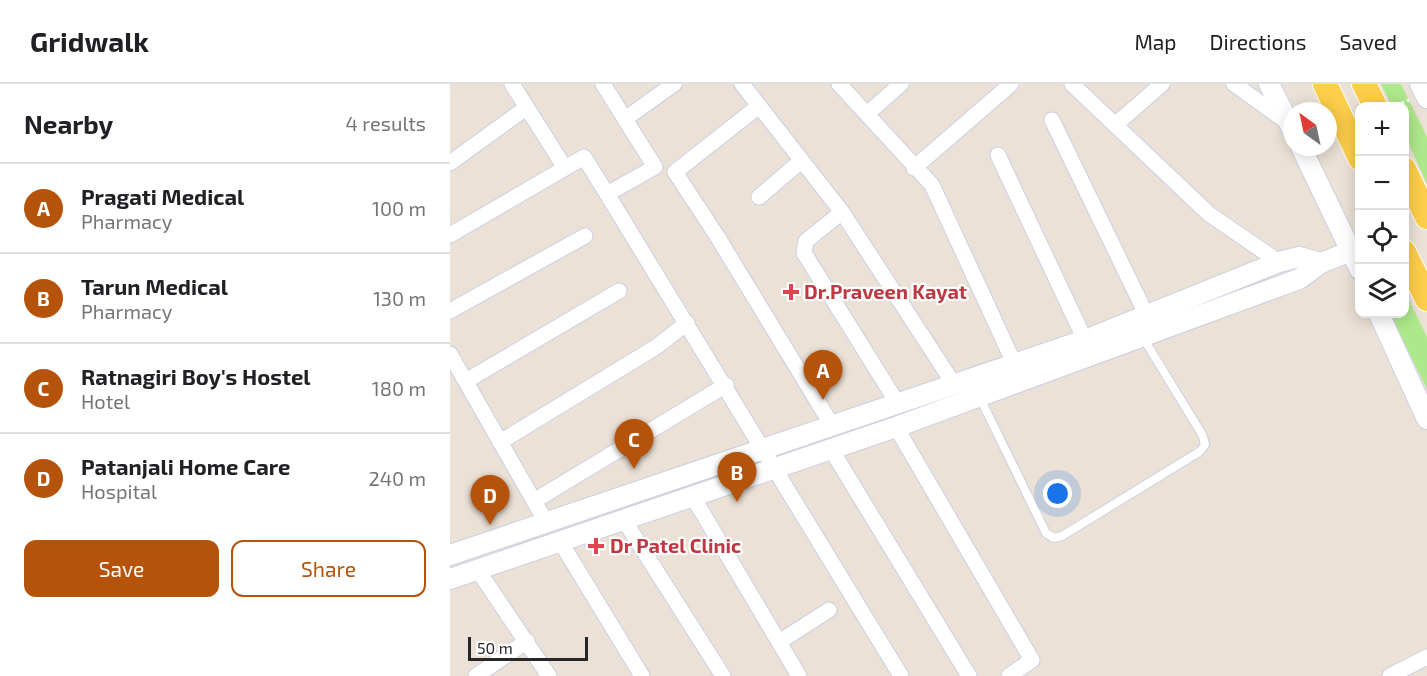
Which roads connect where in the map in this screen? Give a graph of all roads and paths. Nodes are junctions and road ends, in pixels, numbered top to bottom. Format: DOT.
graph roads {
  1 [pos="512,84"];
  2 [pos="603,84"];
  3 [pos="674,84"];
  4 [pos="742,84"];
  5 [pos="839,84"];
  6 [pos="901,84"];
  7 [pos="1011,84"];
  8 [pos="1072,84"];
  9 [pos="1162,84"];
  10 [pos="1234,84"];
  11 [pos="1269,84"];
  12 [pos="1325,84"];
  13 [pos="1364,84"];
  14 [pos="1420,84"];
  15 [pos="1427,98"];
  16 [pos="1373,102"];
  17 [pos="759,106"];
  18 [pos="526,108"];
  19 [pos="1283,111"];
  20 [pos="867,114"];
  21 [pos="625,119"];
  22 [pos="1052,120"];
  23 [pos="1283,121"];
  24 [pos="1115,125"];
  25 [pos="998,155"];
  26 [pos="1305,156"];
  27 [pos="1358,156"];
  28 [pos="801,161"];
  29 [pos="450,163"];
  30 [pos="565,168"];
  31 [pos="914,168"];
  32 [pos="1409,179"];
  33 [pos="607,195"];
  34 [pos="759,197"];
  35 [pos="842,212"];
  36 [pos="1427,217"];
  37 [pos="450,235"];
  38 [pos="585,236"];
  39 [pos="1351,251"];
  40 [pos="1279,262"];
  41 [pos="1409,262"];
  42 [pos="1321,263"];
  43 [pos="1356,264"];
  44 [pos="619,291"];
  45 [pos="1427,299"];
  46 [pos="450,310"];
  47 [pos="1147,316"];
  48 [pos="1381,318"];
  49 [pos="687,323"];
  50 [pos="1142,336"];
  51 [pos="1085,340"];
  52 [pos="450,354"];
  53 [pos="1014,363"];
  54 [pos="466,381"];
  55 [pos="726,385"];
  56 [pos="955,386"];
  57 [pos="979,395"];
  58 [pos="897,404"];
  59 [pos="1427,419"];
  60 [pos="833,427"];
  61 [pos="896,427"];
  62 [pos="500,442"];
  63 [pos="764,449"];
  64 [pos="831,449"];
  65 [pos="777,469"];
  66 [pos="693,497"];
  67 [pos="534,501"];
  68 [pos="624,520"];
  69 [pos="546,522"];
  70 [pos="560,541"];
  71 [pos="450,555"];
  72 [pos="477,569"];
  73 [pos="450,579"];
  74 [pos="829,610"];
  75 [pos="526,641"];
  76 [pos="779,642"];
  77 [pos="1427,657"];
  78 [pos="476,676"];
  79 [pos="549,676"];
  80 [pos="642,676"];
  81 [pos="723,676"];
  82 [pos="799,676"];
  83 [pos="901,676"];
  84 [pos="969,676"];
  85 [pos="1009,676"];
  86 [pos="1390,676"];
  1 -- 18 [label="street"];
  2 -- 21 [label="street"];
  3 -- 21 [label="street"];
  4 -- 17 [label="street"];
  5 -- 20 [label="street"];
  6 -- 20 [label="street"];
  7 -- 31 [label="street"];
  8 -- 24 [label="street"];
  9 -- 24 [label="street"];
  10 -- 23 [label="street"];
  11 -- 19 [label="street"];
  12 -- 27 [label="main road"];
  13 -- 16 [label="main road"];
  14 -- 15 [label="street"];
  17 -- 28 [label="street"];
  17 -- 60 [label="street"];
  18 -- 29 [label="street"];
  18 -- 30 [label="street"];
  20 -- 31 [label="street"];
  21 -- 33 [label="street"];
  22 -- 47 [label="street"];
  24 -- 40 [label="street"];
  25 -- 51 [label="street"];
  26 -- 39 [label="street"];
  28 -- 34 [label="street"];
  28 -- 35 [label="street"];
  30 -- 33 [label="street"];
  30 -- 37 [label="street"];
  31 -- 53 [label="street"];
  32 -- 36 [label="main road"];
  33 -- 49 [label="street"];
  35 -- 56 [label="street"];
  35 -- 58 [label="street"];
  38 -- 46 [label="street"];
  39 -- 42 [label="street"];
  39 -- 43 [label="street"];
  40 -- 42 [label="street"];
  40 -- 47 [label="street"];
  41 -- 45 [label="main road"];
  42 -- 50 [label="street"];
  44 -- 54 [label="street"];
  47 -- 51 [label="street"];
  48 -- 59 [label="street"];
  49 -- 55 [label="street"];
  49 -- 62 [label="street"];
  50 -- 57 [label="street"];
  50 -- 57 [label="lane"];
  51 -- 53 [label="street"];
  52 -- 54 [label="street"];
  53 -- 56 [label="street"];
  54 -- 62 [label="street"];
  55 -- 63 [label="street"];
  55 -- 67 [label="street"];
  56 -- 58 [label="street"];
  57 -- 61 [label="street"];
  58 -- 60 [label="street"];
  60 -- 63 [label="street"];
  61 -- 64 [label="street"];
  61 -- 85 [label="street"];
  62 -- 67 [label="street"];
  63 -- 65 [label="street"];
  63 -- 69 [label="street"];
  64 -- 65 [label="street"];
  64 -- 84 [label="street"];
  65 -- 66 [label="street"];
  65 -- 83 [label="street"];
  66 -- 68 [label="street"];
  66 -- 76 [label="street"];
  67 -- 69 [label="street"];
  68 -- 70 [label="street"];
  68 -- 81 [label="street"];
  69 -- 71 [label="street"];
  70 -- 72 [label="street"];
  70 -- 80 [label="street"];
  72 -- 73 [label="street"];
  72 -- 75 [label="street"];
  74 -- 76 [label="street"];
  75 -- 78 [label="street"];
  75 -- 79 [label="street"];
  76 -- 82 [label="street"];
  77 -- 86 [label="street"];
}
